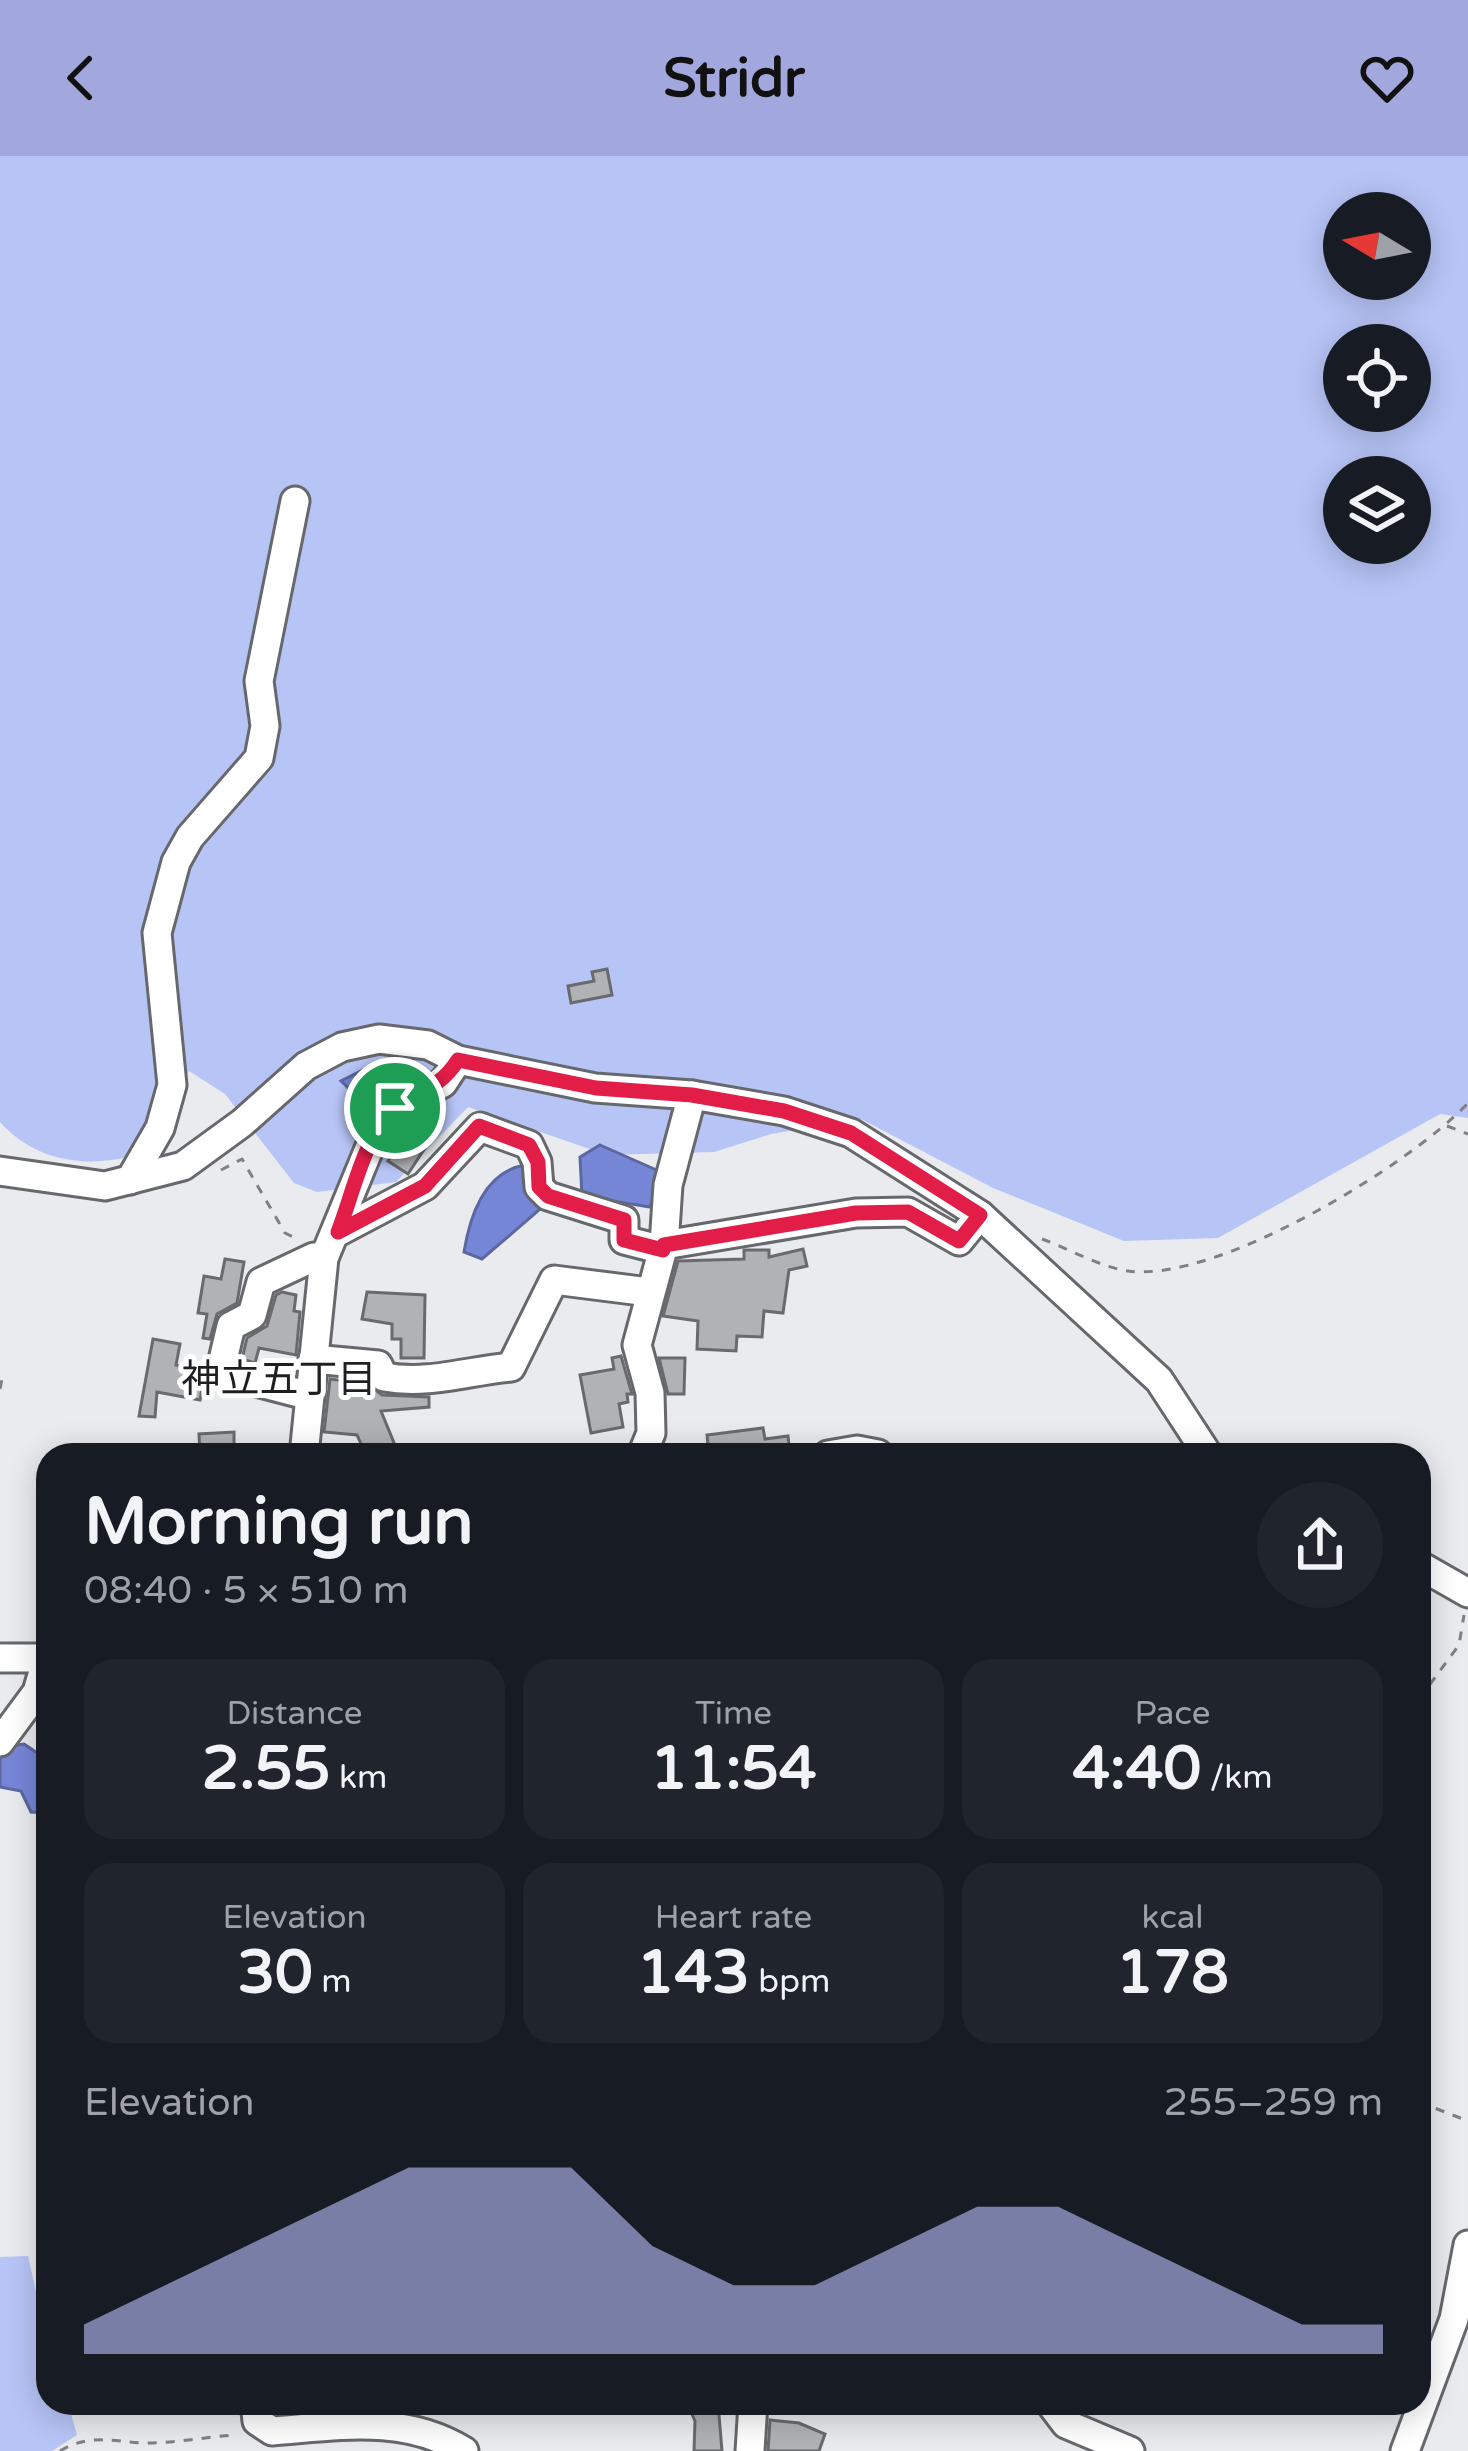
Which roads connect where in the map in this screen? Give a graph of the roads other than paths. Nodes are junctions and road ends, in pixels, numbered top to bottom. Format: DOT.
graph roads {
  1 [pos="295,501"];
  2 [pos="458,1060"];
  3 [pos="692,1095"];
  4 [pos="0,1171"];
  5 [pos="130,1180"];
  6 [pos="980,1215"];
  7 [pos="338,1232"];
  8 [pos="664,1248"];
  9 [pos="319,1257"];
  10 [pos="649,1292"];
  11 [pos="314,1359"];
  12 [pos="310,1396"];
  13 [pos="305,1443"];
  14 [pos="647,1443"];
  15 [pos="1200,1443"];
  16 [pos="1431,1574"];
  17 [pos="1466,1602"];
  18 [pos="0,1658"];
  19 [pos="36,1658"];
  20 [pos="36,1693"];
  21 [pos="0,1742"];
  22 [pos="1468,2245"];
  23 [pos="1431,2381"];
  24 [pos="759,2415"];
  25 [pos="1059,2415"];
  26 [pos="1418,2415"];
  27 [pos="257,2429"];
  28 [pos="464,2451"];
  29 [pos="750,2451"];
  30 [pos="1130,2451"];
  31 [pos="1405,2451"];
  1 -- 5 [label="street"];
  2 -- 3 [label="street"];
  2 -- 5 [label="street"];
  2 -- 7 [label="street"];
  3 -- 6 [label="street"];
  3 -- 8 [label="street"];
  4 -- 5 [label="street"];
  6 -- 8 [label="street"];
  6 -- 15 [label="street"];
  7 -- 8 [label="street"];
  7 -- 9 [label="street"];
  8 -- 10 [label="street"];
  9 -- 11 [label="street"];
  9 -- 12 [label="street"];
  10 -- 11 [label="street"];
  10 -- 14 [label="street"];
  11 -- 12 [label="street"];
  12 -- 13 [label="street"];
  16 -- 17 [label="street"];
  18 -- 19 [label="street"];
  20 -- 21 [label="street"];
  22 -- 23 [label="street"];
  24 -- 29 [label="street"];
  25 -- 30 [label="street"];
  26 -- 31 [label="street"];
  27 -- 28 [label="street"];
}
